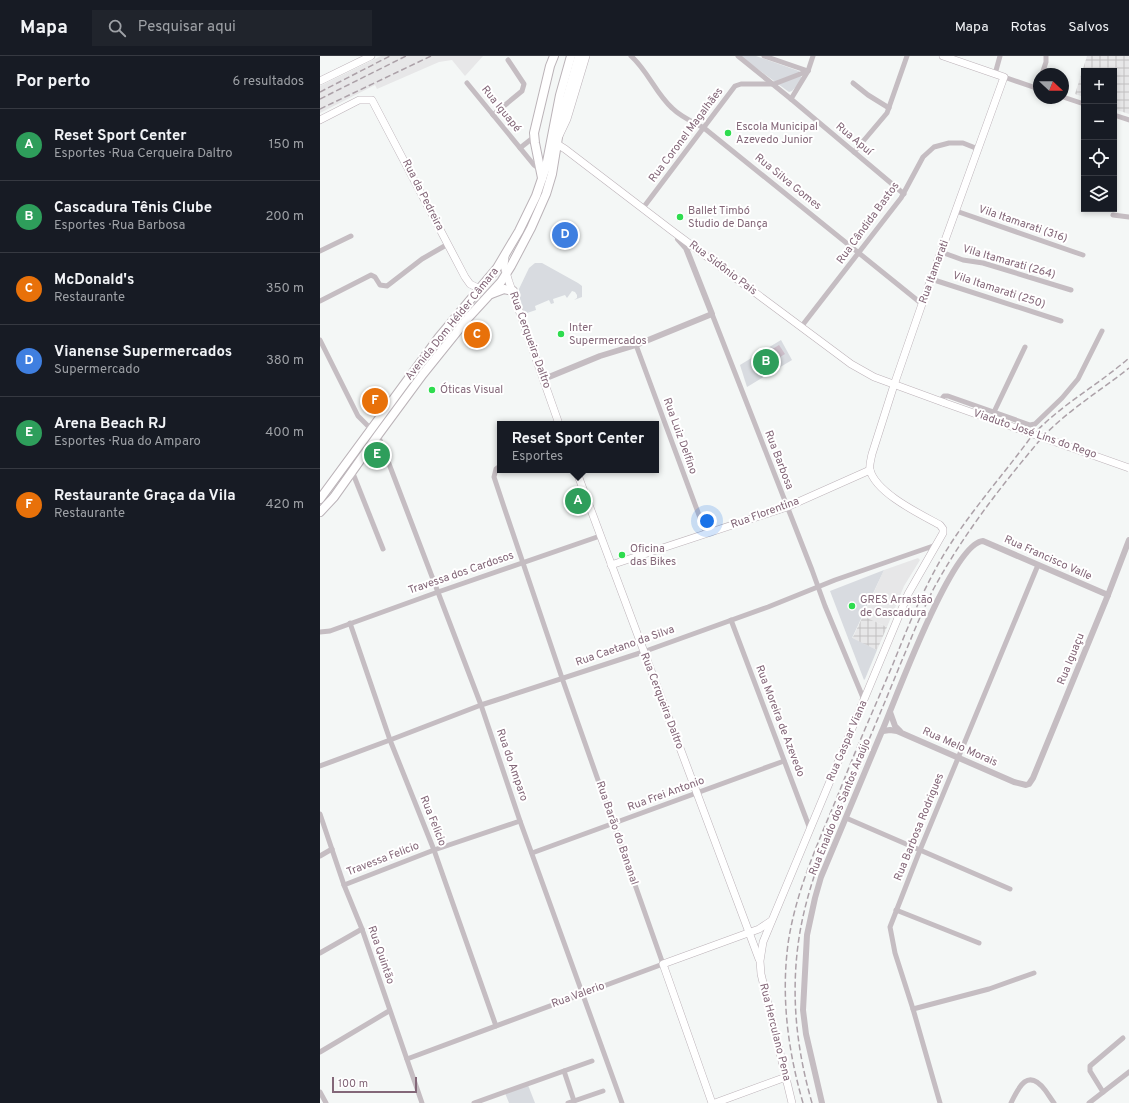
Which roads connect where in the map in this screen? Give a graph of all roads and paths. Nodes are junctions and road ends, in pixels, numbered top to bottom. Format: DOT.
graph roads {
  1 [pos="371,56"];
  2 [pos="554,56"];
  3 [pos="571,56"];
  4 [pos="579,56"];
  5 [pos="586,56"];
  6 [pos="631,56"];
  7 [pos="738,56"];
  8 [pos="764,56"];
  9 [pos="813,56"];
  10 [pos="907,56"];
  11 [pos="943,56"];
  12 [pos="1000,56"];
  13 [pos="1046,56"];
  14 [pos="508,60"];
  15 [pos="1044,68"];
  16 [pos="808,71"];
  17 [pos="995,74"];
  18 [pos="1004,77"];
  19 [pos="320,81"];
  20 [pos="853,82"];
  21 [pos="467,83"];
  22 [pos="774,84"];
  23 [pos="1033,86"];
  24 [pos="563,96"];
  25 [pos="791,99"];
  26 [pos="1069,99"];
  27 [pos="1081,103"];
  28 [pos="889,108"];
  29 [pos="493,115"];
  30 [pos="1117,116"];
  31 [pos="320,120"];
  32 [pos="1129,120"];
  33 [pos="704,128"];
  34 [pos="534,137"];
  35 [pos="557,141"];
  36 [pos="520,148"];
  37 [pos="978,149"];
  38 [pos="854,152"];
  39 [pos="541,170"];
  40 [pos="542,180"];
  41 [pos="904,194"];
  42 [pos="643,208"];
  43 [pos="956,212"];
  44 [pos="1114,215"];
  45 [pos="1129,217"];
  46 [pos="671,230"];
  47 [pos="351,236"];
  48 [pos="448,244"];
  49 [pos="320,251"];
  50 [pos="941,252"];
  51 [pos="859,253"];
  52 [pos="1083,255"];
  53 [pos="505,256"];
  54 [pos="506,274"];
  55 [pos="931,279"];
  56 [pos="480,289"];
  57 [pos="1070,290"];
  58 [pos="513,291"];
  59 [pos="490,294"];
  60 [pos="320,301"];
  61 [pos="922,304"];
  62 [pos="712,314"];
  63 [pos="1061,321"];
  64 [pos="802,327"];
  65 [pos="1102,331"];
  66 [pos="320,340"];
  67 [pos="636,345"];
  68 [pos="1025,347"];
  69 [pos="544,378"];
  70 [pos="894,385"];
  71 [pos="942,402"];
  72 [pos="994,412"];
  73 [pos="559,421"];
  74 [pos="371,429"];
  75 [pos="378,435"];
  76 [pos="497,468"];
  77 [pos="1129,468"];
  78 [pos="870,470"];
  79 [pos="352,471"];
  80 [pos="577,473"];
  81 [pos="320,499"];
  82 [pos="786,506"];
  83 [pos="320,512"];
  84 [pos="706,534"];
  85 [pos="600,536"];
  86 [pos="1129,540"];
  87 [pos="979,541"];
  88 [pos="937,545"];
  89 [pos="383,549"];
  90 [pos="522,563"];
  91 [pos="611,565"];
  92 [pos="1038,565"];
  93 [pos="818,586"];
  94 [pos="438,592"];
  95 [pos="1108,596"];
  96 [pos="731,620"];
  97 [pos="350,623"];
  98 [pos="320,632"];
  99 [pos="643,652"];
  100 [pos="562,678"];
  101 [pos="864,700"];
  102 [pos="481,705"];
  103 [pos="890,712"];
  104 [pos="883,730"];
  105 [pos="900,732"];
  106 [pos="390,740"];
  107 [pos="959,757"];
  108 [pos="784,761"];
  109 [pos="320,766"];
  110 [pos="1029,784"];
  111 [pos="697,793"];
  112 [pos="320,814"];
  113 [pos="846,818"];
  114 [pos="520,821"];
  115 [pos="613,824"];
  116 [pos="810,829"];
  117 [pos="332,849"];
  118 [pos="434,850"];
  119 [pos="920,850"];
  120 [pos="532,853"];
  121 [pos="320,856"];
  122 [pos="344,885"];
  123 [pos="1010,889"];
  124 [pos="896,910"];
  125 [pos="771,921"];
  126 [pos="362,929"];
  127 [pos="749,932"];
  128 [pos="978,943"];
  129 [pos="320,953"];
  130 [pos="760,961"];
  131 [pos="663,964"];
  132 [pos="1034,973"];
  133 [pos="583,993"];
  134 [pos="913,1009"];
  135 [pos="389,1011"];
  136 [pos="496,1026"];
  137 [pos="1124,1038"];
  138 [pos="320,1052"];
  139 [pos="407,1059"];
  140 [pos="592,1061"];
  141 [pos="564,1071"];
  142 [pos="1129,1072"];
  143 [pos="786,1077"];
  144 [pos="603,1091"];
  145 [pos="320,1092"];
  146 [pos="1103,1092"];
  147 [pos="574,1101"];
  148 [pos="326,1103"];
  149 [pos="422,1103"];
  150 [pos="474,1103"];
  151 [pos="568,1103"];
  152 [pos="622,1103"];
  153 [pos="714,1103"];
  154 [pos="792,1103"];
  155 [pos="822,1103"];
  156 [pos="940,1103"];
  157 [pos="1011,1103"];
  158 [pos="1054,1103"];
  159 [pos="1089,1103"];
  1 -- 19 [label="main road"];
  2 -- 34 [label="main road, Avenida Dom Hélder Câmara"];
  3 -- 24 [label="main road"];
  4 -- 24 [label="main road"];
  5 -- 35 [label="main road, Avenida Dom Hélder Câmara"];
  6 -- 33 [label="street, Rua Silva Gomes"];
  7 -- 22 [label="street, Rua Apuí"];
  8 -- 16 [label="street"];
  9 -- 16 [label="street"];
  10 -- 28 [label="street"];
  11 -- 17 [label="main road"];
  12 -- 17 [label="street"];
  13 -- 15 [label="street"];
  14 -- 29 [label="street"];
  16 -- 22 [label="street"];
  16 -- 25 [label="street"];
  17 -- 18 [label="main road"];
  18 -- 23 [label="street"];
  18 -- 37 [label="main road, Rua Itamarati"];
  20 -- 28 [label="street"];
  21 -- 29 [label="street, Rua Iguapé"];
  22 -- 25 [label="street, Rua Apuí"];
  22 -- 33 [label="street, Rua Coronel Magalhães"];
  24 -- 35 [label="main road, Avenida Dom Hélder Câmara"];
  24 -- 40 [label="main road, Avenida Dom Hélder Câmara"];
  25 -- 38 [label="street, Rua Apuí"];
  26 -- 27 [label="street"];
  28 -- 38 [label="street"];
  29 -- 36 [label="street, Rua Iguapé"];
  30 -- 32 [label="street"];
  31 -- 48 [label="main road, Rua da Pedreira"];
  33 -- 42 [label="street, Rua Coronel Magalhães"];
  33 -- 51 [label="street, Rua Silva Gomes"];
  34 -- 36 [label="street, Rua Iguapé"];
  34 -- 39 [label="main road, Avenida Dom Hélder Câmara"];
  35 -- 42 [label="main road, Rua Sidônio Pais"];
  35 -- 54 [label="main road, Avenida Dom Hélder Câmara"];
  36 -- 39 [label="street, Rua Iguapé"];
  37 -- 41 [label="street, Rua Cândida Bastos"];
  37 -- 43 [label="main road, Rua Itamarati"];
  38 -- 41 [label="street, Rua Apuí"];
  39 -- 40 [label="main road, Avenida Dom Hélder Câmara"];
  40 -- 53 [label="main road, Avenida Dom Hélder Câmara"];
  41 -- 51 [label="street, Rua Cândida Bastos"];
  42 -- 46 [label="main road, Rua Sidônio Pais"];
  43 -- 50 [label="main road, Rua Itamarati"];
  43 -- 52 [label="street, Vila Itamarati (316)"];
  44 -- 45 [label="street"];
  46 -- 62 [label="street, Rua Barbosa"];
  46 -- 64 [label="main road, Rua Sidônio Pais"];
  47 -- 49 [label="street"];
  48 -- 56 [label="main road, Rua da Pedreira"];
  48 -- 60 [label="street"];
  50 -- 55 [label="main road, Rua Itamarati"];
  50 -- 57 [label="street, Vila Itamarati (264)"];
  51 -- 61 [label="street, Rua Silva Gomes"];
  51 -- 64 [label="street, Rua Cândida Bastos"];
  53 -- 54 [label="main road, Rua Cerqueira Daltro"];
  53 -- 56 [label="main road, Avenida Dom Hélder Câmara"];
  54 -- 58 [label="main road, Rua Cerqueira Daltro"];
  54 -- 59 [label="main road, Avenida Dom Hélder Câmara"];
  55 -- 61 [label="main road, Rua Itamarati"];
  55 -- 63 [label="street, Vila Itamarati (250)"];
  56 -- 74 [label="main road, Avenida Dom Hélder Câmara"];
  58 -- 59 [label="main road"];
  58 -- 69 [label="main road, Rua Cerqueira Daltro"];
  59 -- 75 [label="main road, Avenida Dom Hélder Câmara"];
  61 -- 70 [label="main road, Rua Itamarati"];
  62 -- 67 [label="street"];
  62 -- 82 [label="street, Rua Barbosa"];
  64 -- 70 [label="main road, Rua Sidônio Pais"];
  65 -- 72 [label="street"];
  66 -- 74 [label="street"];
  67 -- 69 [label="street"];
  67 -- 84 [label="street, Rua Luiz Delfino"];
  68 -- 72 [label="street"];
  69 -- 73 [label="main road, Rua Cerqueira Daltro"];
  70 -- 71 [label="main road, Viaduto José Lins do Rego"];
  70 -- 78 [label="main road, Rua Itamarati"];
  71 -- 72 [label="street"];
  71 -- 77 [label="main road, Viaduto José Lins do Rego, bridge"];
  74 -- 81 [label="main road, Avenida Dom Hélder Câmara"];
  75 -- 79 [label="main road, Avenida Dom Hélder Câmara"];
  75 -- 94 [label="street, Rua do Amparo"];
  76 -- 90 [label="street, Rua Barão do Bananal"];
  78 -- 82 [label="main road, Rua Florentina"];
  78 -- 88 [label="main road, Rua Gaspar Viana"];
  79 -- 83 [label="main road, Avenida Dom Hélder Câmara"];
  79 -- 89 [label="street"];
  80 -- 85 [label="main road, Rua Cerqueira Daltro"];
  82 -- 84 [label="main road, Rua Florentina"];
  82 -- 93 [label="street, Rua Barbosa"];
  84 -- 91 [label="main road, Rua Florentina"];
  85 -- 90 [label="street, Travessa dos Cardosos"];
  85 -- 91 [label="main road, Rua Cerqueira Daltro"];
  86 -- 95 [label="street, Rua Iguaçu"];
  87 -- 92 [label="street, Rua Francisco Valle"];
  87 -- 103 [label="street, Rua Enaldo dos Santos Araújo"];
  88 -- 93 [label="street, Rua Caetano da Silva"];
  88 -- 101 [label="main road, Rua Gaspar Viana"];
  90 -- 94 [label="street, Travessa dos Cardosos"];
  90 -- 100 [label="street, Rua Barão do Bananal"];
  91 -- 99 [label="main road, Rua Cerqueira Daltro"];
  92 -- 95 [label="street, Rua Francisco Valle"];
  92 -- 107 [label="street, Rua Barbosa Rodrigues"];
  93 -- 96 [label="street, Rua Caetano da Silva"];
  93 -- 101 [label="street, Rua Barbosa"];
  94 -- 97 [label="street, Travessa dos Cardosos"];
  94 -- 102 [label="street, Rua do Amparo"];
  95 -- 110 [label="street, Rua Iguaçu"];
  96 -- 99 [label="street, Rua Caetano da Silva"];
  96 -- 108 [label="street, Rua Moreira de Azevedo"];
  97 -- 98 [label="street, Travessa dos Cardosos"];
  97 -- 106 [label="street, Rua Felicio"];
  99 -- 100 [label="street, Rua Caetano da Silva"];
  99 -- 111 [label="main road, Rua Cerqueira Daltro"];
  100 -- 102 [label="street, Rua Caetano da Silva"];
  100 -- 115 [label="street, Rua Barão do Bananal"];
  101 -- 116 [label="main road, Rua Gaspar Viana"];
  102 -- 106 [label="street, Rua Caetano da Silva"];
  102 -- 114 [label="street, Rua do Amparo"];
  103 -- 104 [label="street, Rua Enaldo dos Santos Araújo"];
  103 -- 105 [label="street"];
  104 -- 105 [label="street, Rua Melo Morais"];
  104 -- 113 [label="street, Rua Enaldo dos Santos Araújo"];
  105 -- 107 [label="street, Rua Melo Morais"];
  106 -- 109 [label="street, Rua Caetano da Silva"];
  106 -- 118 [label="street, Rua Felicio"];
  107 -- 110 [label="street, Rua Melo Morais"];
  107 -- 119 [label="street, Rua Barbosa Rodrigues"];
  108 -- 111 [label="street, Rua Frei Antonio"];
  108 -- 116 [label="street, Rua Moreira de Azevedo"];
  111 -- 115 [label="street, Rua Frei Antonio"];
  111 -- 127 [label="main road, Rua Cerqueira Daltro"];
  112 -- 117 [label="street, Rua Quintão"];
  113 -- 119 [label="street"];
  113 -- 155 [label="street, Rua Enaldo dos Santos Araújo"];
  114 -- 118 [label="street, Travessa Felicio"];
  114 -- 120 [label="street, Rua do Amparo"];
  115 -- 120 [label="street, Rua Frei Antonio"];
  115 -- 131 [label="street, Rua Barão do Bananal"];
  116 -- 125 [label="main road, Rua Gaspar Viana"];
  117 -- 121 [label="street"];
  117 -- 122 [label="street, Rua Quintão"];
  118 -- 122 [label="street, Travessa Felicio"];
  118 -- 136 [label="street, Rua Felicio"];
  119 -- 123 [label="street"];
  119 -- 124 [label="street, Rua Barbosa Rodrigues"];
  120 -- 133 [label="street, Rua do Amparo"];
  122 -- 126 [label="street, Rua Quintão"];
  124 -- 128 [label="street"];
  124 -- 134 [label="street, Rua Barbosa Rodrigues"];
  125 -- 127 [label="main road"];
  125 -- 130 [label="main road, Rua Gaspar Viana"];
  126 -- 129 [label="street"];
  126 -- 135 [label="street, Rua Quintão"];
  127 -- 130 [label="main road, Rua Cerqueira Daltro"];
  127 -- 131 [label="main road, Rua Valerio"];
  130 -- 143 [label="main road, Rua Herculano Pena"];
  131 -- 133 [label="street, Rua Valerio"];
  131 -- 153 [label="main road, Rua Barão do Bananal"];
  132 -- 134 [label="street"];
  133 -- 136 [label="street, Rua Valerio"];
  133 -- 152 [label="street, Rua do Amparo"];
  134 -- 156 [label="street, Rua Barbosa Rodrigues"];
  135 -- 138 [label="street"];
  135 -- 139 [label="street, Rua Quintão"];
  136 -- 139 [label="street, Rua Valerio"];
  137 -- 146 [label="street"];
  139 -- 149 [label="street, Rua Quintão"];
  140 -- 141 [label="street"];
  141 -- 147 [label="street"];
  141 -- 150 [label="street"];
  142 -- 146 [label="street"];
  143 -- 153 [label="main road"];
  143 -- 154 [label="main road, Rua Herculano Pena"];
  144 -- 147 [label="street"];
  145 -- 148 [label="street"];
  146 -- 159 [label="street"];
  147 -- 151 [label="street"];
  157 -- 158 [label="street"];
}
